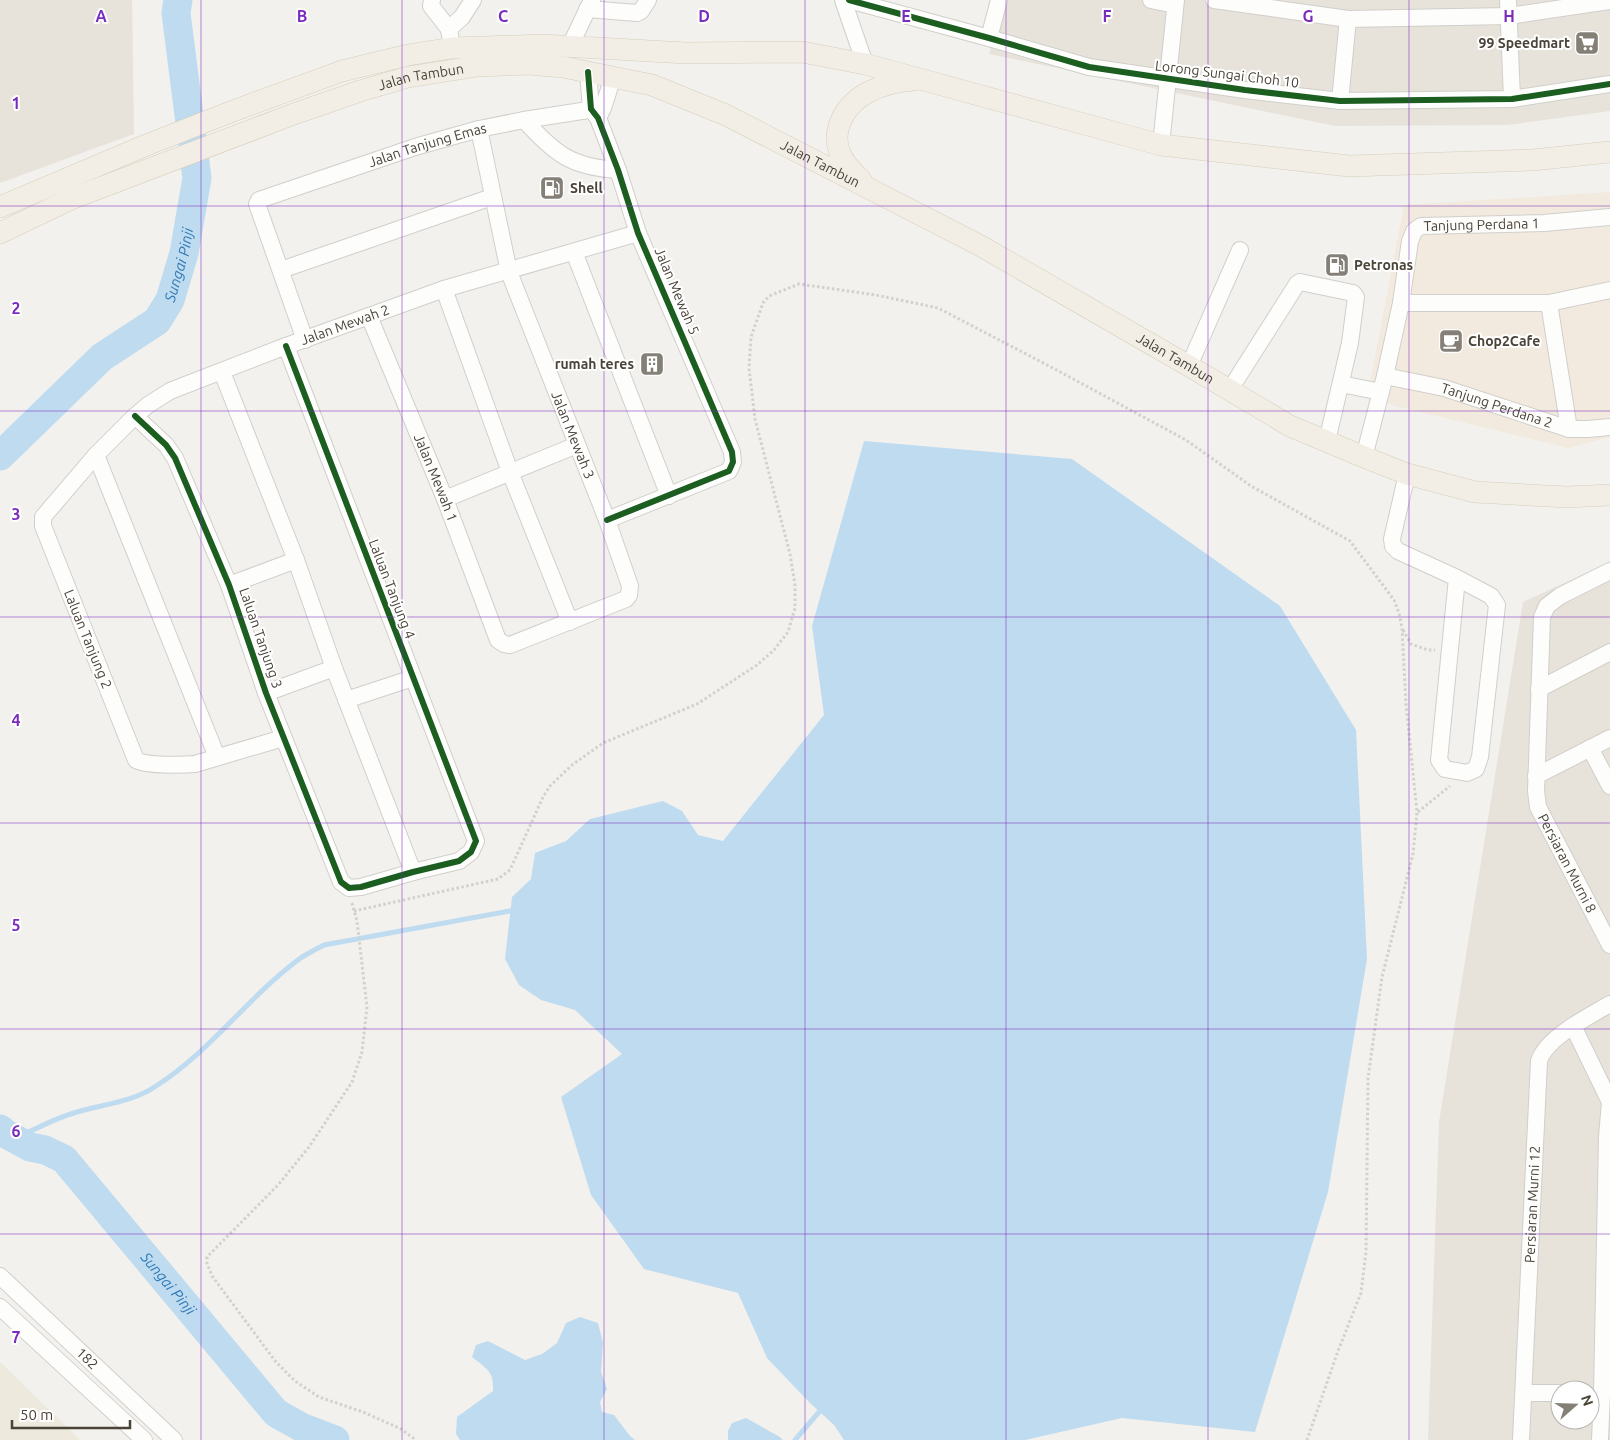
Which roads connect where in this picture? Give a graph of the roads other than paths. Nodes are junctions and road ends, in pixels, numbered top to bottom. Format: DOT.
graph roads {
  1 [pos="473,0"];
  2 [pos="648,0"];
  3 [pos="843,0"];
  4 [pos="849,0"];
  5 [pos="999,0"];
  6 [pos="1151,0"];
  7 [pos="1214,0"];
  8 [pos="1610,1"];
  9 [pos="430,2"];
  10 [pos="1176,2"];
  11 [pos="1256,3"];
  12 [pos="589,4"];
  13 [pos="1508,8"];
  14 [pos="1348,19"];
  15 [pos="989,38"];
  16 [pos="451,39"];
  17 [pos="570,46"];
  18 [pos="865,64"];
  19 [pos="588,72"];
  20 [pos="613,77"];
  21 [pos="922,79"];
  22 [pos="1168,80"];
  23 [pos="1610,84"];
  24 [pos="1512,100"];
  25 [pos="1340,101"];
  26 [pos="597,112"];
  27 [pos="524,120"];
  28 [pos="479,129"];
  29 [pos="1161,145"];
  30 [pos="1610,152"];
  31 [pos="618,170"];
  32 [pos="868,188"];
  33 [pos="492,197"];
  34 [pos="0,208"];
  35 [pos="1610,217"];
  36 [pos="0,233"];
  37 [pos="638,233"];
  38 [pos="1240,250"];
  39 [pos="574,252"];
  40 [pos="281,270"];
  41 [pos="508,272"];
  42 [pos="444,289"];
  43 [pos="1610,290"];
  44 [pos="1401,302"];
  45 [pos="1550,303"];
  46 [pos="369,316"];
  47 [pos="305,340"];
  48 [pos="286,346"];
  49 [pos="1189,366"];
  50 [pos="222,372"];
  51 [pos="1385,376"];
  52 [pos="1341,384"];
  53 [pos="1229,391"];
  54 [pos="1381,392"];
  55 [pos="135,416"];
  56 [pos="1610,427"];
  57 [pos="1570,429"];
  58 [pos="1327,441"];
  59 [pos="577,445"];
  60 [pos="96,455"];
  61 [pos="1364,457"];
  62 [pos="510,472"];
  63 [pos="1407,474"];
  64 [pos="1610,495"];
  65 [pos="669,496"];
  66 [pos="444,499"];
  67 [pos="43,517"];
  68 [pos="607,520"];
  69 [pos="296,560"];
  70 [pos="1610,571"];
  71 [pos="1457,578"];
  72 [pos="229,585"];
  73 [pos="570,622"];
  74 [pos="1610,652"];
  75 [pos="334,668"];
  76 [pos="413,678"];
  77 [pos="1539,689"];
  78 [pos="266,693"];
  79 [pos="346,700"];
  80 [pos="283,738"];
  81 [pos="1610,738"];
  82 [pos="1590,748"];
  83 [pos="217,757"];
  84 [pos="1536,776"];
  85 [pos="1610,786"];
  86 [pos="413,872"];
  87 [pos="1610,945"];
  88 [pos="1610,1004"];
  89 [pos="1573,1026"];
  90 [pos="1610,1102"];
  91 [pos="0,1276"];
  92 [pos="0,1307"];
  93 [pos="1524,1393"];
  94 [pos="1550,1394"];
  95 [pos="1601,1394"];
  96 [pos="144,1440"];
  97 [pos="174,1440"];
  98 [pos="1521,1440"];
  99 [pos="1600,1440"];
  1 -- 16 [label="street"];
  2 -- 12 [label="street"];
  3 -- 18 [label="street"];
  4 -- 15 [label="street, Lorong Sungai Choh 10"];
  5 -- 15 [label="street"];
  6 -- 10 [label="street"];
  7 -- 11 [label="street"];
  8 -- 13 [label="street"];
  9 -- 16 [label="street"];
  10 -- 22 [label="street"];
  11 -- 14 [label="street"];
  12 -- 17 [label="street"];
  13 -- 14 [label="street"];
  13 -- 24 [label="street"];
  14 -- 25 [label="street"];
  15 -- 22 [label="street, Lorong Sungai Choh 10"];
  16 -- 17 [label="main road, Jalan Tambun"];
  16 -- 34 [label="main road, Jalan Tambun"];
  17 -- 18 [label="main road, Jalan Tambun"];
  18 -- 21 [label="main road, Jalan Tambun"];
  19 -- 20 [label="main road, Jalan Tambun"];
  19 -- 26 [label="street, Jalan Mewah 5"];
  19 -- 36 [label="main road, Jalan Tambun"];
  20 -- 26 [label="street"];
  20 -- 32 [label="main road, Jalan Tambun"];
  21 -- 29 [label="main road, Jalan Tambun"];
  21 -- 32 [label="main road"];
  22 -- 25 [label="street, Lorong Sungai Choh 10"];
  22 -- 29 [label="street"];
  23 -- 24 [label="street, Lorong Sungai Choh 10"];
  24 -- 25 [label="street, Lorong Sungai Choh 10"];
  26 -- 27 [label="street, Jalan Tanjung Emas"];
  26 -- 31 [label="street, Jalan Mewah 5"];
  27 -- 28 [label="street, Jalan Tanjung Emas"];
  27 -- 31 [label="street"];
  28 -- 33 [label="street, Jalan Mewah 3"];
  28 -- 40 [label="street, Jalan Tanjung Emas"];
  29 -- 30 [label="main road, Jalan Tambun"];
  31 -- 37 [label="street, Jalan Mewah 5"];
  32 -- 49 [label="main road, Jalan Tambun"];
  33 -- 40 [label="street"];
  33 -- 41 [label="street, Jalan Mewah 3"];
  35 -- 44 [label="street, Tanjung Perdana 1"];
  37 -- 39 [label="street, Jalan Mewah 2"];
  37 -- 65 [label="street, Jalan Mewah 5"];
  38 -- 49 [label="street"];
  39 -- 41 [label="street, Jalan Mewah 2"];
  39 -- 65 [label="street"];
  40 -- 47 [label="street"];
  41 -- 42 [label="street, Jalan Mewah 2"];
  41 -- 59 [label="street, Jalan Mewah 3"];
  42 -- 46 [label="street, Jalan Mewah 2"];
  42 -- 62 [label="street"];
  43 -- 45 [label="street"];
  44 -- 45 [label="street"];
  44 -- 51 [label="street, Tanjung Perdana 1"];
  45 -- 57 [label="street"];
  46 -- 47 [label="street, Jalan Mewah 2"];
  46 -- 66 [label="street, Jalan Mewah 1"];
  47 -- 48 [label="street, Jalan Mewah 2"];
  48 -- 50 [label="street, Jalan Mewah 2"];
  48 -- 76 [label="street, Laluan Tanjung 4"];
  49 -- 53 [label="main road, Jalan Tambun"];
  50 -- 55 [label="street, Jalan Mewah 2"];
  50 -- 69 [label="street"];
  51 -- 54 [label="street, Tanjung Perdana 1"];
  51 -- 57 [label="street, Tanjung Perdana 2"];
  52 -- 53 [label="street"];
  52 -- 54 [label="street"];
  52 -- 58 [label="street"];
  53 -- 58 [label="main road, Jalan Tambun"];
  54 -- 61 [label="street, Tanjung Perdana 1"];
  55 -- 60 [label="street, Jalan Mewah 2"];
  55 -- 72 [label="street, Laluan Tanjung 3"];
  56 -- 57 [label="street, Tanjung Perdana 2"];
  58 -- 61 [label="main road, Jalan Tambun"];
  59 -- 62 [label="street"];
  59 -- 68 [label="street, Jalan Mewah 3"];
  60 -- 67 [label="street, Jalan Mewah 2"];
  60 -- 83 [label="street"];
  61 -- 63 [label="main road, Jalan Tambun"];
  62 -- 66 [label="street"];
  62 -- 73 [label="street"];
  63 -- 64 [label="main road, Jalan Tambun"];
  63 -- 71 [label="street"];
  65 -- 68 [label="street"];
  66 -- 73 [label="street, Jalan Mewah 1"];
  67 -- 83 [label="street, Laluan Tanjung 2"];
  68 -- 73 [label="street, Jalan Mewah 3"];
  69 -- 72 [label="street"];
  69 -- 75 [label="street"];
  70 -- 77 [label="street"];
  71 -- 71 [label="street"];
  72 -- 78 [label="street, Laluan Tanjung 3"];
  74 -- 77 [label="street"];
  75 -- 78 [label="street"];
  75 -- 79 [label="street"];
  76 -- 79 [label="street"];
  76 -- 86 [label="street, Laluan Tanjung 4"];
  77 -- 84 [label="street"];
  78 -- 80 [label="street, Laluan Tanjung 3"];
  79 -- 86 [label="street"];
  80 -- 83 [label="street"];
  80 -- 86 [label="street, Laluan Tanjung 3"];
  81 -- 82 [label="street"];
  82 -- 84 [label="street"];
  82 -- 85 [label="street"];
  84 -- 87 [label="street, Persiaran Murni 8"];
  88 -- 89 [label="street, Persiaran Murni 12"];
  89 -- 90 [label="street"];
  89 -- 93 [label="street, Persiaran Murni 12"];
  90 -- 95 [label="street"];
  91 -- 97 [label="street, 182"];
  92 -- 96 [label="street, 182"];
  93 -- 94 [label="street"];
  93 -- 98 [label="street, Persiaran Murni 12"];
  95 -- 99 [label="street"];
}
